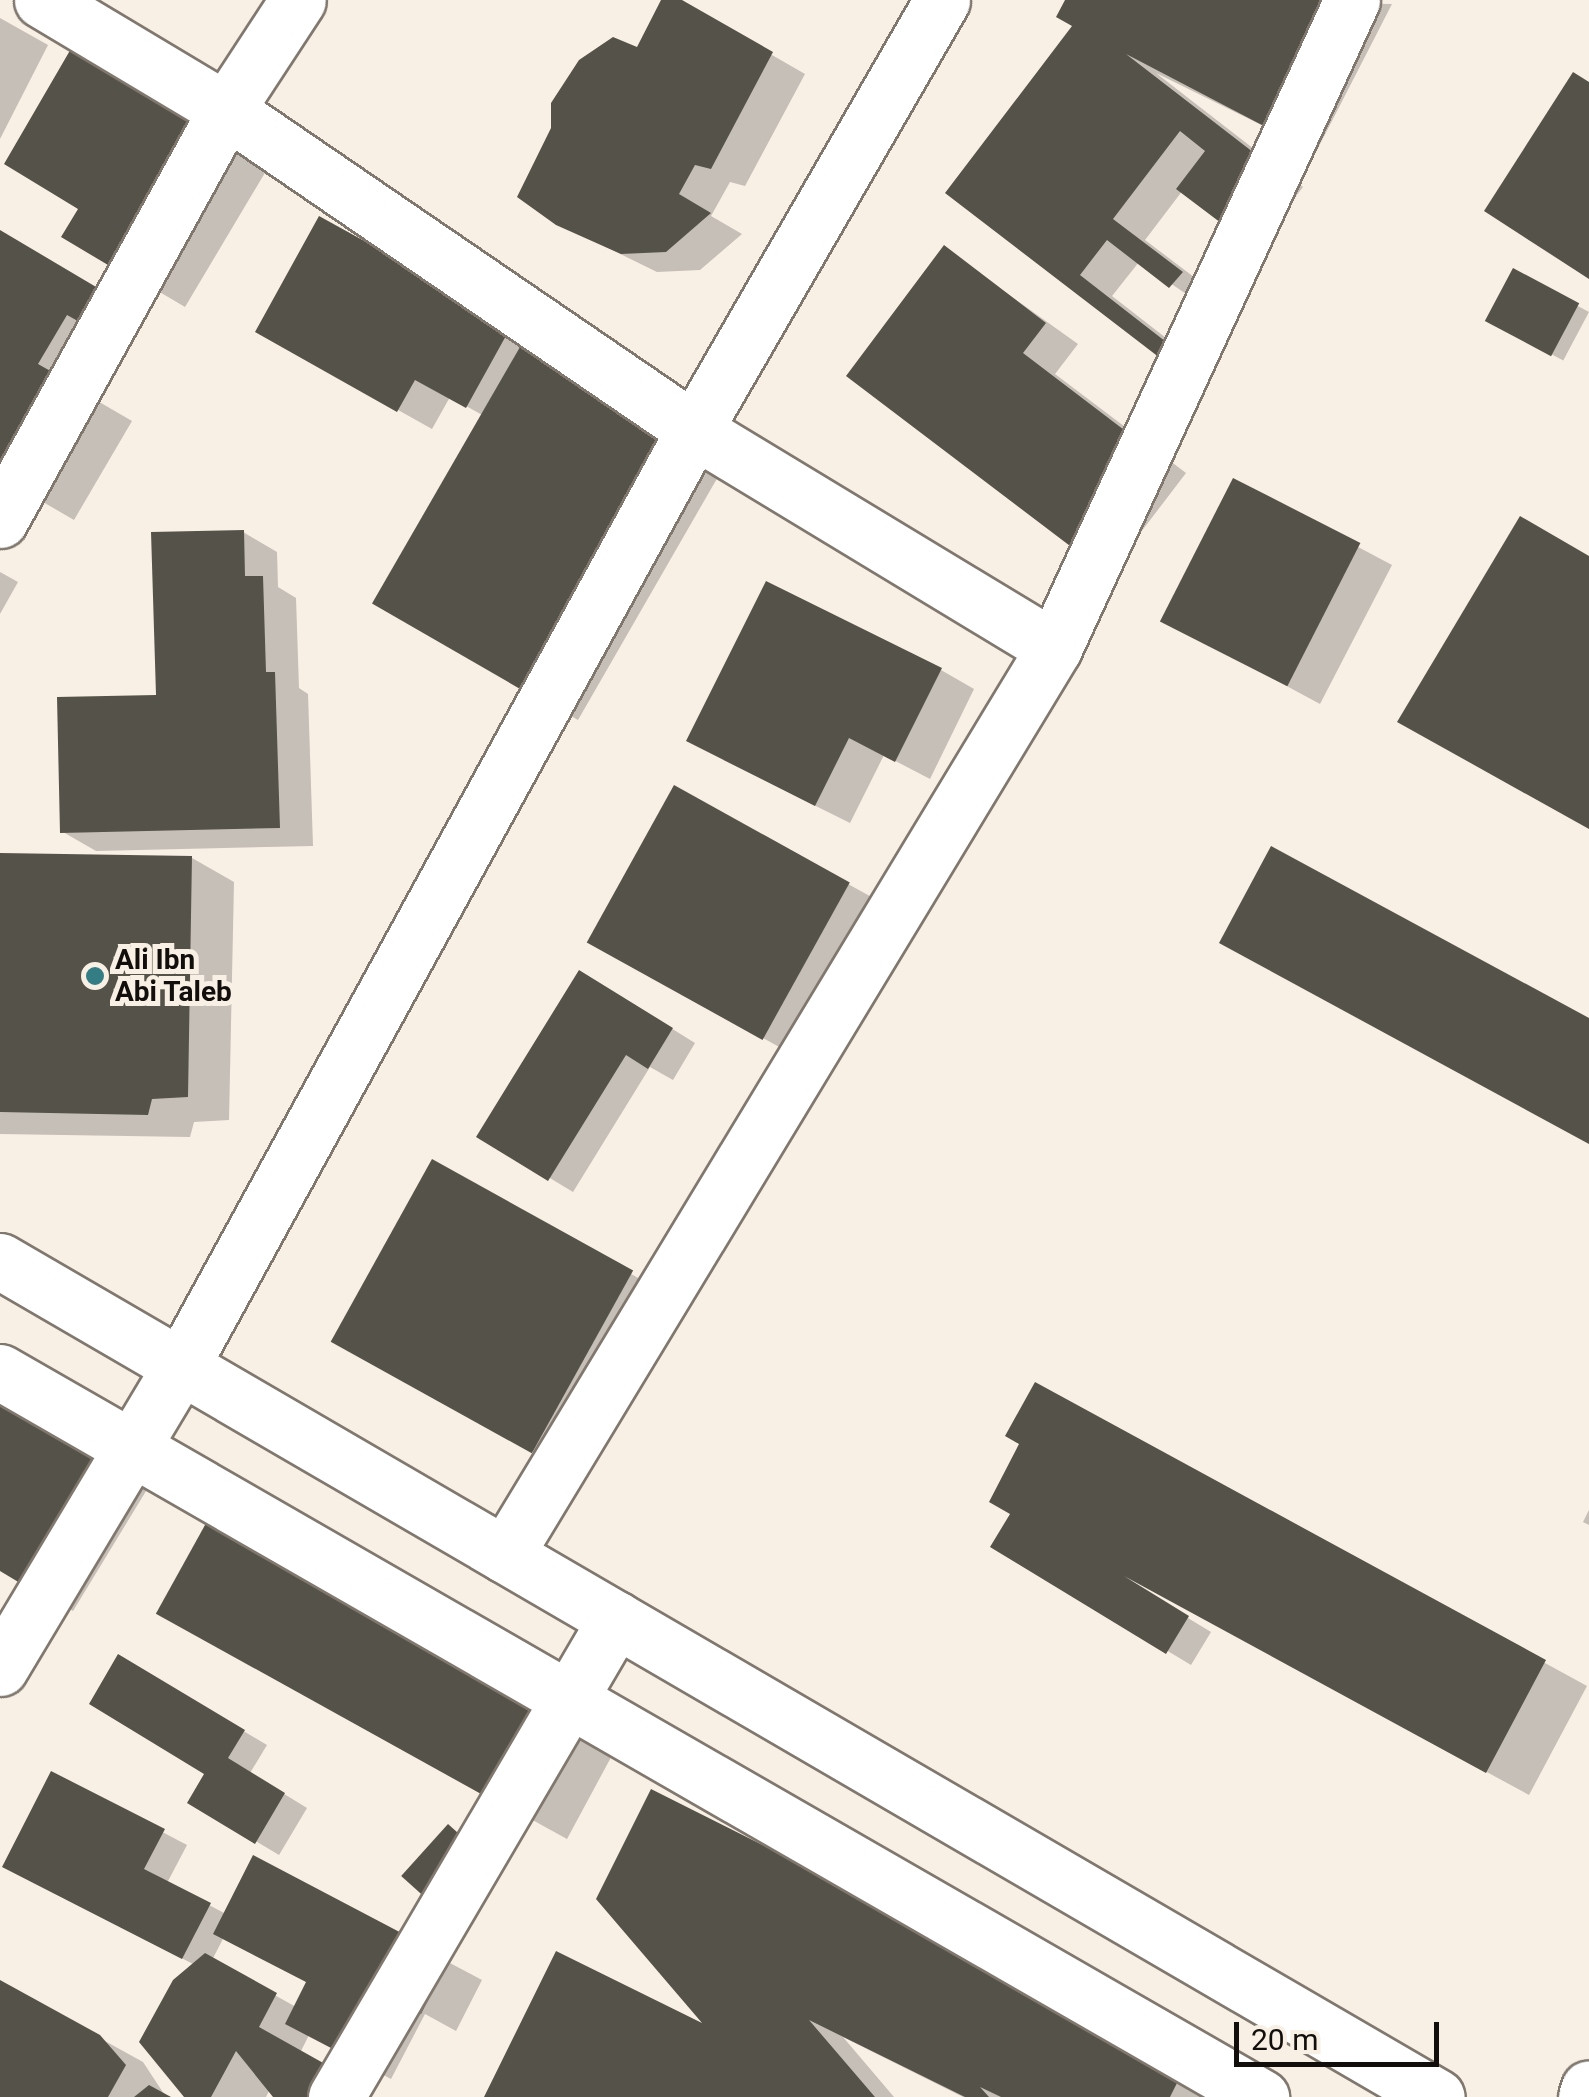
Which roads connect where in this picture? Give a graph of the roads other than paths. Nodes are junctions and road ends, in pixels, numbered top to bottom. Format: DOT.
graph roads {
  1 [pos="298,0"];
  2 [pos="942,0"];
  3 [pos="1352,0"];
  4 [pos="65,6"];
  5 [pos="226,110"];
  6 [pos="694,430"];
  7 [pos="0,520"];
  8 [pos="1054,648"];
  9 [pos="0,1261"];
  10 [pos="181,1366"];
  11 [pos="0,1372"];
  12 [pos="132,1448"];
  13 [pos="505,1555"];
  14 [pos="616,1620"];
  15 [pos="0,1668"];
  16 [pos="568,1698"];
  17 [pos="1589,2088"];
  18 [pos="336,2097"];
  19 [pos="1261,2097"];
  20 [pos="1437,2097"];
  21 [pos="1586,2097"];
  1 -- 5 [label="street"];
  2 -- 6 [label="street"];
  3 -- 8 [label="street"];
  4 -- 5 [label="street"];
  5 -- 6 [label="street"];
  5 -- 7 [label="street"];
  6 -- 8 [label="street"];
  6 -- 10 [label="street"];
  8 -- 13 [label="street"];
  9 -- 10 [label="street"];
  10 -- 12 [label="street"];
  10 -- 13 [label="street"];
  11 -- 12 [label="street"];
  12 -- 15 [label="street"];
  12 -- 16 [label="street"];
  13 -- 14 [label="street"];
  14 -- 16 [label="street"];
  14 -- 20 [label="street"];
  16 -- 18 [label="street"];
  16 -- 19 [label="street"];
  17 -- 21 [label="street"];
}
